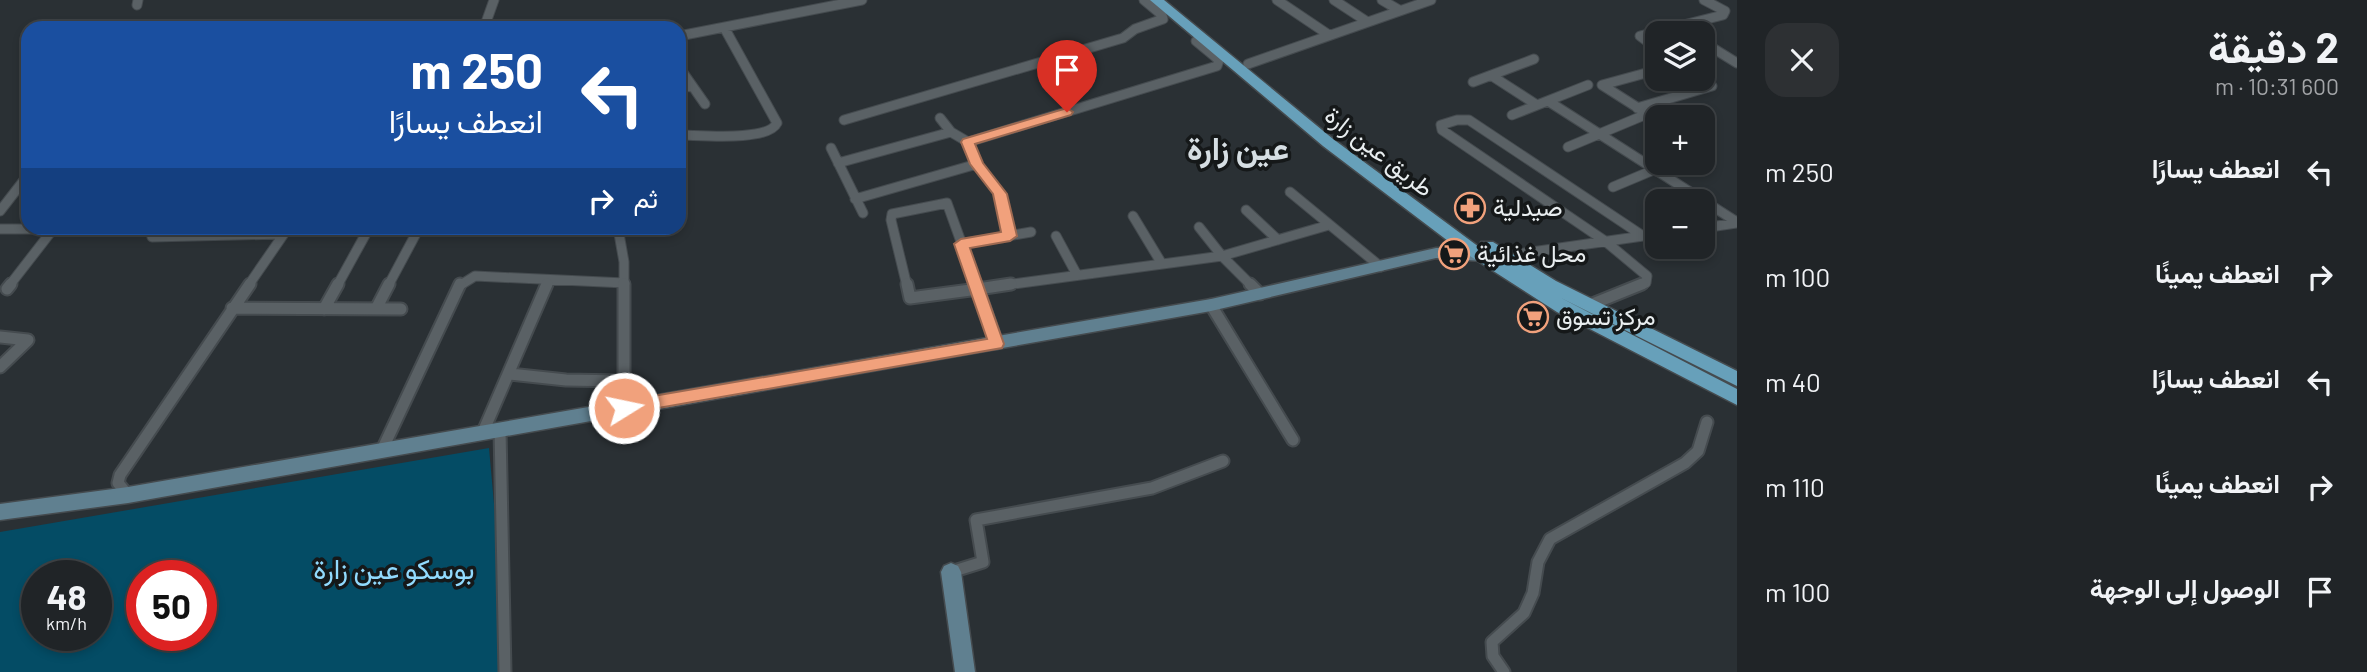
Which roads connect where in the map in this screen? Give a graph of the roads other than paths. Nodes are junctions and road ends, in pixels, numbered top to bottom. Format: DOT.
graph roads {
  1 [pos="494,0"];
  2 [pos="862,0"];
  3 [pos="1144,0"];
  4 [pos="1156,0"];
  5 [pos="1170,0"];
  6 [pos="1277,0"];
  7 [pos="1334,0"];
  8 [pos="1382,0"];
  9 [pos="1431,0"];
  10 [pos="1704,0"];
  11 [pos="1737,4"];
  12 [pos="1399,10"];
  13 [pos="1726,11"];
  14 [pos="1737,18"];
  15 [pos="486,21"];
  16 [pos="1366,21"];
  17 [pos="1700,21"];
  18 [pos="724,29"];
  19 [pos="1329,35"];
  20 [pos="686,36"];
  21 [pos="1196,41"];
  22 [pos="1715,49"];
  23 [pos="1534,59"];
  24 [pos="1737,62"];
  25 [pos="1248,64"];
  26 [pos="1645,75"];
  27 [pos="1492,76"];
  28 [pos="686,78"];
  29 [pos="1473,82"];
  30 [pos="1588,85"];
  31 [pos="686,87"];
  32 [pos="693,88"];
  33 [pos="1685,91"];
  34 [pos="1695,91"];
  35 [pos="1688,93"];
  36 [pos="1548,102"];
  37 [pos="705,104"];
  38 [pos="1537,105"];
  39 [pos="1637,108"];
  40 [pos="1645,113"];
  41 [pos="1512,115"];
  42 [pos="1645,115"];
  43 [pos="940,118"];
  44 [pos="844,120"];
  45 [pos="951,132"];
  46 [pos="1597,134"];
  47 [pos="686,135"];
  48 [pos="968,142"];
  49 [pos="1568,147"];
  50 [pos="831,148"];
  51 [pos="838,163"];
  52 [pos="977,164"];
  53 [pos="1645,165"];
  54 [pos="1645,173"];
  55 [pos="1661,175"];
  56 [pos="21,185"];
  57 [pos="1613,187"];
  58 [pos="1290,192"];
  59 [pos="855,198"];
  60 [pos="1246,210"];
  61 [pos="0,211"];
  62 [pos="863,212"];
  63 [pos="1133,216"];
  64 [pos="1737,223"];
  65 [pos="1329,225"];
  66 [pos="1715,226"];
  67 [pos="1199,227"];
  68 [pos="1438,227"];
  69 [pos="0,229"];
  70 [pos="21,229"];
  71 [pos="1031,232"];
  72 [pos="49,235"];
  73 [pos="153,235"];
  74 [pos="196,235"];
  75 [pos="282,235"];
  76 [pos="365,235"];
  77 [pos="415,235"];
  78 [pos="619,235"];
  79 [pos="1010,236"];
  80 [pos="1056,236"];
  81 [pos="1643,236"];
  82 [pos="1278,240"];
  83 [pos="1605,242"];
  84 [pos="961,244"];
  85 [pos="1436,253"];
  86 [pos="1222,256"];
  87 [pos="1482,256"];
  88 [pos="1503,256"];
  89 [pos="1162,264"];
  90 [pos="1381,267"];
  91 [pos="1077,275"];
  92 [pos="549,280"];
  93 [pos="625,283"];
  94 [pos="977,288"];
  95 [pos="7,289"];
  96 [pos="1260,294"];
  97 [pos="1211,305"];
  98 [pos="1590,305"];
  99 [pos="232,308"];
  100 [pos="324,309"];
  101 [pos="376,309"];
  102 [pos="401,309"];
  103 [pos="0,337"];
  104 [pos="996,344"];
  105 [pos="0,367"];
  106 [pos="510,374"];
  107 [pos="1737,379"];
  108 [pos="624,381"];
  109 [pos="1737,398"];
  110 [pos="624,408"];
  111 [pos="1707,422"];
  112 [pos="491,431"];
  113 [pos="1293,440"];
  114 [pos="383,448"];
  115 [pos="1223,461"];
  116 [pos="128,495"];
  117 [pos="0,512"];
  118 [pos="951,572"];
  119 [pos="505,672"];
  120 [pos="965,672"];
  121 [pos="1504,672"];
  1 -- 15 [label="street"];
  2 -- 18 [label="street"];
  3 -- 44 [label="street"];
  4 -- 68 [label="main road, طريق عين زارة"];
  5 -- 25 [label="main road, طريق عين زارة"];
  6 -- 19 [label="street"];
  7 -- 16 [label="street"];
  8 -- 12 [label="street"];
  9 -- 12 [label="street"];
  10 -- 13 [label="street"];
  11 -- 13 [label="street"];
  12 -- 16 [label="street"];
  13 -- 14 [label="street"];
  13 -- 17 [label="street"];
  16 -- 19 [label="street"];
  18 -- 20 [label="street"];
  18 -- 47 [label="street"];
  19 -- 25 [label="street"];
  21 -- 48 [label="street"];
  22 -- 24 [label="street"];
  23 -- 27 [label="street"];
  25 -- 88 [label="main road, طريق عين زارة"];
  26 -- 39 [label="street"];
  27 -- 29 [label="street"];
  27 -- 38 [label="street"];
  28 -- 32 [label="street"];
  30 -- 36 [label="street"];
  31 -- 32 [label="street"];
  32 -- 37 [label="street"];
  33 -- 35 [label="street"];
  34 -- 35 [label="street"];
  35 -- 39 [label="street"];
  36 -- 38 [label="street"];
  36 -- 46 [label="street"];
  38 -- 41 [label="street"];
  39 -- 40 [label="street"];
  42 -- 46 [label="street"];
  43 -- 45 [label="street"];
  45 -- 48 [label="street"];
  45 -- 51 [label="street"];
  46 -- 49 [label="street"];
  46 -- 53 [label="street"];
  48 -- 52 [label="street"];
  50 -- 51 [label="street"];
  51 -- 59 [label="street"];
  52 -- 59 [label="street"];
  52 -- 79 [label="street"];
  54 -- 57 [label="street"];
  55 -- 64 [label="street"];
  56 -- 61 [label="street"];
  58 -- 65 [label="street"];
  59 -- 62 [label="street"];
  60 -- 82 [label="street"];
  63 -- 89 [label="street"];
  64 -- 66 [label="street"];
  65 -- 82 [label="street"];
  65 -- 90 [label="street"];
  67 -- 86 [label="street"];
  68 -- 85 [label="main road"];
  68 -- 87 [label="main road, طريق عين زارة"];
  69 -- 70 [label="street"];
  71 -- 79 [label="street"];
  72 -- 95 [label="street"];
  73 -- 74 [label="street"];
  75 -- 99 [label="street"];
  76 -- 100 [label="street"];
  77 -- 101 [label="street"];
  78 -- 93 [label="street"];
  79 -- 84 [label="street"];
  80 -- 91 [label="street"];
  81 -- 83 [label="street"];
  81 -- 83 [label="street"];
  82 -- 86 [label="street"];
  83 -- 88 [label="street"];
  83 -- 98 [label="street"];
  84 -- 94 [label="street"];
  84 -- 94 [label="street"];
  85 -- 87 [label="main road"];
  85 -- 90 [label="main road"];
  86 -- 89 [label="street"];
  86 -- 96 [label="street"];
  87 -- 109 [label="main road, طريق عين زارة"];
  88 -- 98 [label="main road, طريق عين زارة"];
  89 -- 91 [label="street"];
  90 -- 96 [label="main road"];
  91 -- 94 [label="street"];
  92 -- 93 [label="street"];
  92 -- 106 [label="street"];
  92 -- 114 [label="street"];
  93 -- 108 [label="street"];
  94 -- 104 [label="street"];
  96 -- 97 [label="main road"];
  97 -- 104 [label="main road"];
  97 -- 113 [label="street"];
  98 -- 107 [label="main road, طريق عين زارة"];
  99 -- 100 [label="street"];
  99 -- 116 [label="street"];
  100 -- 101 [label="street"];
  101 -- 102 [label="street"];
  103 -- 105 [label="street"];
  104 -- 110 [label="main road"];
  106 -- 108 [label="street"];
  106 -- 112 [label="street"];
  108 -- 110 [label="street"];
  110 -- 112 [label="main road"];
  111 -- 121 [label="street"];
  112 -- 114 [label="main road"];
  112 -- 119 [label="street"];
  114 -- 116 [label="main road"];
  115 -- 118 [label="street"];
  116 -- 117 [label="main road"];
  118 -- 120 [label="main road"];
}
